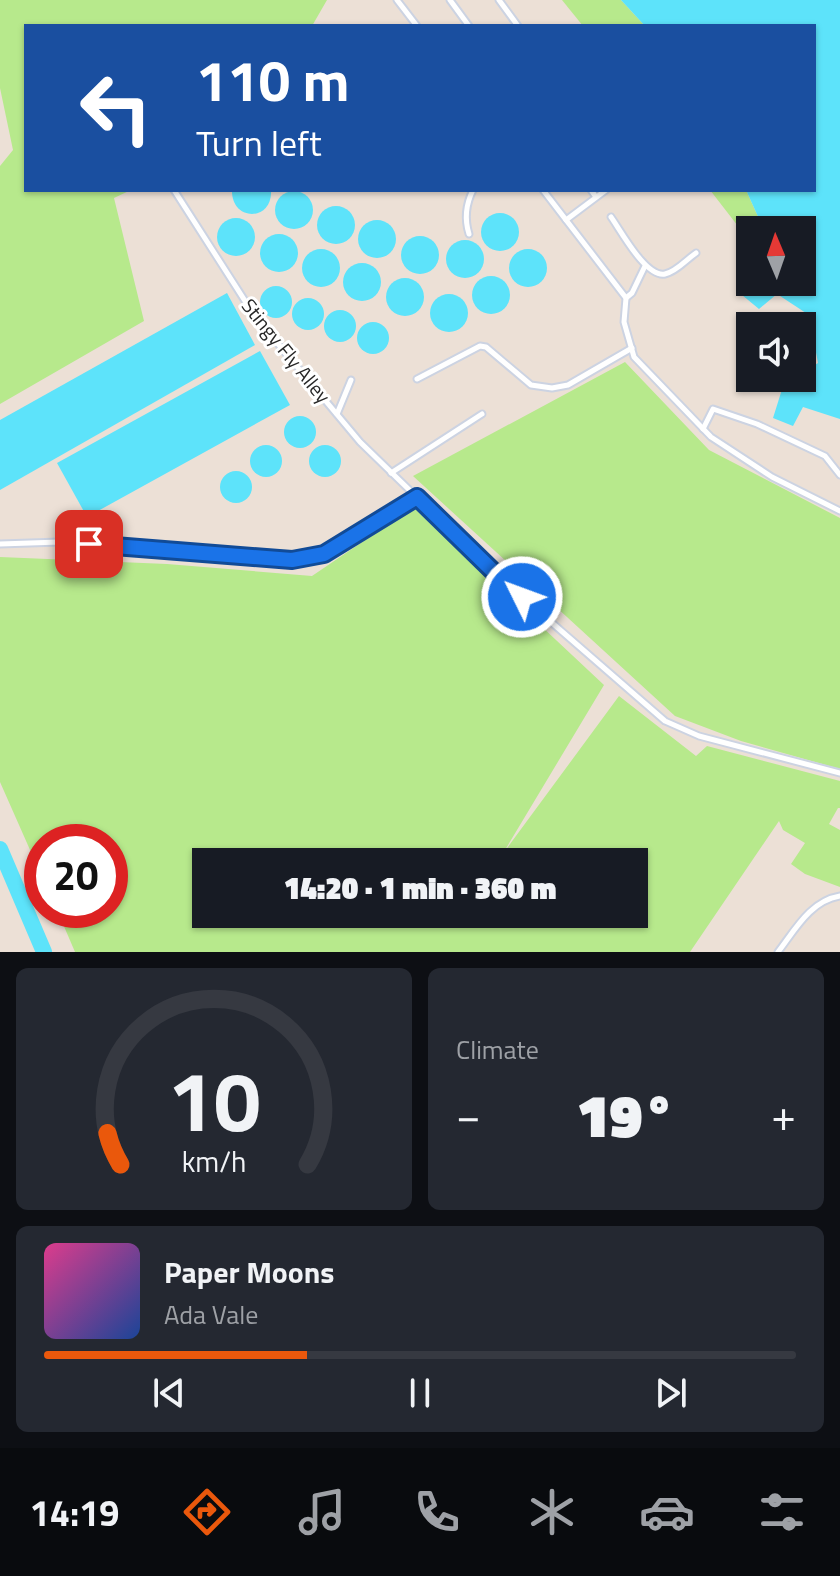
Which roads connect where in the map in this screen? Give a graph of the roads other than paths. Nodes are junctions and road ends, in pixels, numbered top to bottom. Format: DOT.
graph roads {
  1 [pos="397,0"];
  2 [pos="450,0"];
  3 [pos="499,0"];
  4 [pos="415,24"];
  5 [pos="468,24"];
  6 [pos="517,24"];
  7 [pos="175,192"];
  8 [pos="472,192"];
  9 [pos="545,192"];
  10 [pos="592,192"];
  11 [pos="603,192"];
  12 [pos="596,197"];
  13 [pos="611,217"];
  14 [pos="566,220"];
  15 [pos="469,234"];
  16 [pos="696,253"];
  17 [pos="645,266"];
  18 [pos="626,298"];
  19 [pos="632,348"];
  20 [pos="417,379"];
  21 [pos="351,380"];
  22 [pos="337,414"];
  23 [pos="482,414"];
  24 [pos="703,429"];
  25 [pos="391,473"];
  26 [pos="840,475"];
  27 [pos="417,497"];
  28 [pos="840,511"];
  29 [pos="0,544"];
  30 [pos="840,773"];
  31 [pos="840,896"];
  32 [pos="778,952"];
  1 -- 4 [label="lane"];
  2 -- 5 [label="lane"];
  3 -- 6 [label="lane"];
  7 -- 22 [label="lane, Stingy Fly Alley"];
  8 -- 15 [label="lane"];
  9 -- 14 [label="lane"];
  10 -- 12 [label="lane"];
  11 -- 12 [label="lane"];
  12 -- 14 [label="lane"];
  13 -- 17 [label="lane"];
  14 -- 18 [label="lane"];
  16 -- 17 [label="lane"];
  17 -- 18 [label="lane"];
  18 -- 19 [label="lane"];
  19 -- 20 [label="lane"];
  19 -- 24 [label="lane"];
  21 -- 22 [label="lane"];
  22 -- 25 [label="lane, Stingy Fly Alley"];
  23 -- 25 [label="lane"];
  24 -- 26 [label="lane"];
  24 -- 28 [label="lane"];
  25 -- 27 [label="lane, Stingy Fly Alley"];
  27 -- 29 [label="lane"];
  27 -- 30 [label="lane, Stingy Fly Alley"];
  31 -- 32 [label="lane"];
}
